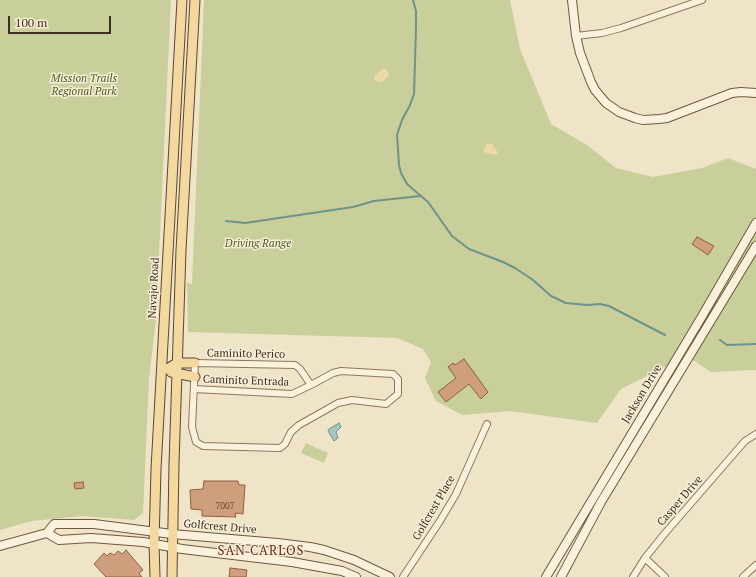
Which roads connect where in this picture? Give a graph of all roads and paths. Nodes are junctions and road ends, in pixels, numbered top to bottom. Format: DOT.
graph roads {
  1 [pos="182,0"];
  2 [pos="195,0"];
  3 [pos="572,0"];
  4 [pos="702,0"];
  5 [pos="576,36"];
  6 [pos="756,93"];
  7 [pos="756,223"];
  8 [pos="756,246"];
  9 [pos="166,286"];
  10 [pos="177,363"];
  11 [pos="195,363"];
  12 [pos="167,369"];
  13 [pos="177,373"];
  14 [pos="194,377"];
  15 [pos="311,385"];
  16 [pos="161,388"];
  17 [pos="194,389"];
  18 [pos="487,424"];
  19 [pos="756,434"];
  20 [pos="154,532"];
  21 [pos="47,533"];
  22 [pos="172,534"];
  23 [pos="154,544"];
  24 [pos="0,546"];
  25 [pos="172,547"];
  26 [pos="646,558"];
  27 [pos="756,564"];
  28 [pos="155,577"];
  29 [pos="172,577"];
  30 [pos="356,577"];
  31 [pos="390,577"];
  32 [pos="403,577"];
  33 [pos="546,577"];
  34 [pos="561,577"];
  35 [pos="633,577"];
  36 [pos="665,577"];
  37 [pos="743,577"];
  1 -- 9 [label="main road, Navajo Road"];
  2 -- 10 [label="main road"];
  3 -- 5 [label="main road"];
  4 -- 5 [label="street"];
  5 -- 6 [label="main road"];
  7 -- 33 [label="main road, Jackson Drive"];
  8 -- 34 [label="main road, Jackson Drive"];
  9 -- 12 [label="main road"];
  9 -- 16 [label="main road, Navajo Road"];
  10 -- 11 [label="main road"];
  10 -- 12 [label="main road"];
  10 -- 13 [label="main road"];
  11 -- 14 [label="street"];
  11 -- 15 [label="street, Caminito Perico"];
  12 -- 13 [label="main road"];
  12 -- 16 [label="main road"];
  13 -- 14 [label="main road"];
  13 -- 22 [label="main road"];
  14 -- 17 [label="street"];
  15 -- 17 [label="street, Caminito Entrada"];
  15 -- 17 [label="street, Caminito Entrada"];
  16 -- 20 [label="main road, Navajo Road"];
  18 -- 32 [label="street, Golfcrest Place"];
  19 -- 26 [label="street, Casper Drive"];
  20 -- 21 [label="main road, Golfcrest Drive"];
  20 -- 22 [label="main road, Golfcrest Drive"];
  20 -- 23 [label="main road, Navajo Road"];
  21 -- 23 [label="main road"];
  21 -- 24 [label="main road, Golfcrest Drive"];
  22 -- 25 [label="main road"];
  22 -- 31 [label="main road, Golfcrest Drive"];
  23 -- 25 [label="main road"];
  23 -- 28 [label="main road, Navajo Road"];
  25 -- 29 [label="main road"];
  25 -- 30 [label="main road"];
  26 -- 35 [label="street, Casper Drive"];
  26 -- 36 [label="street"];
  27 -- 37 [label="street"];
}
